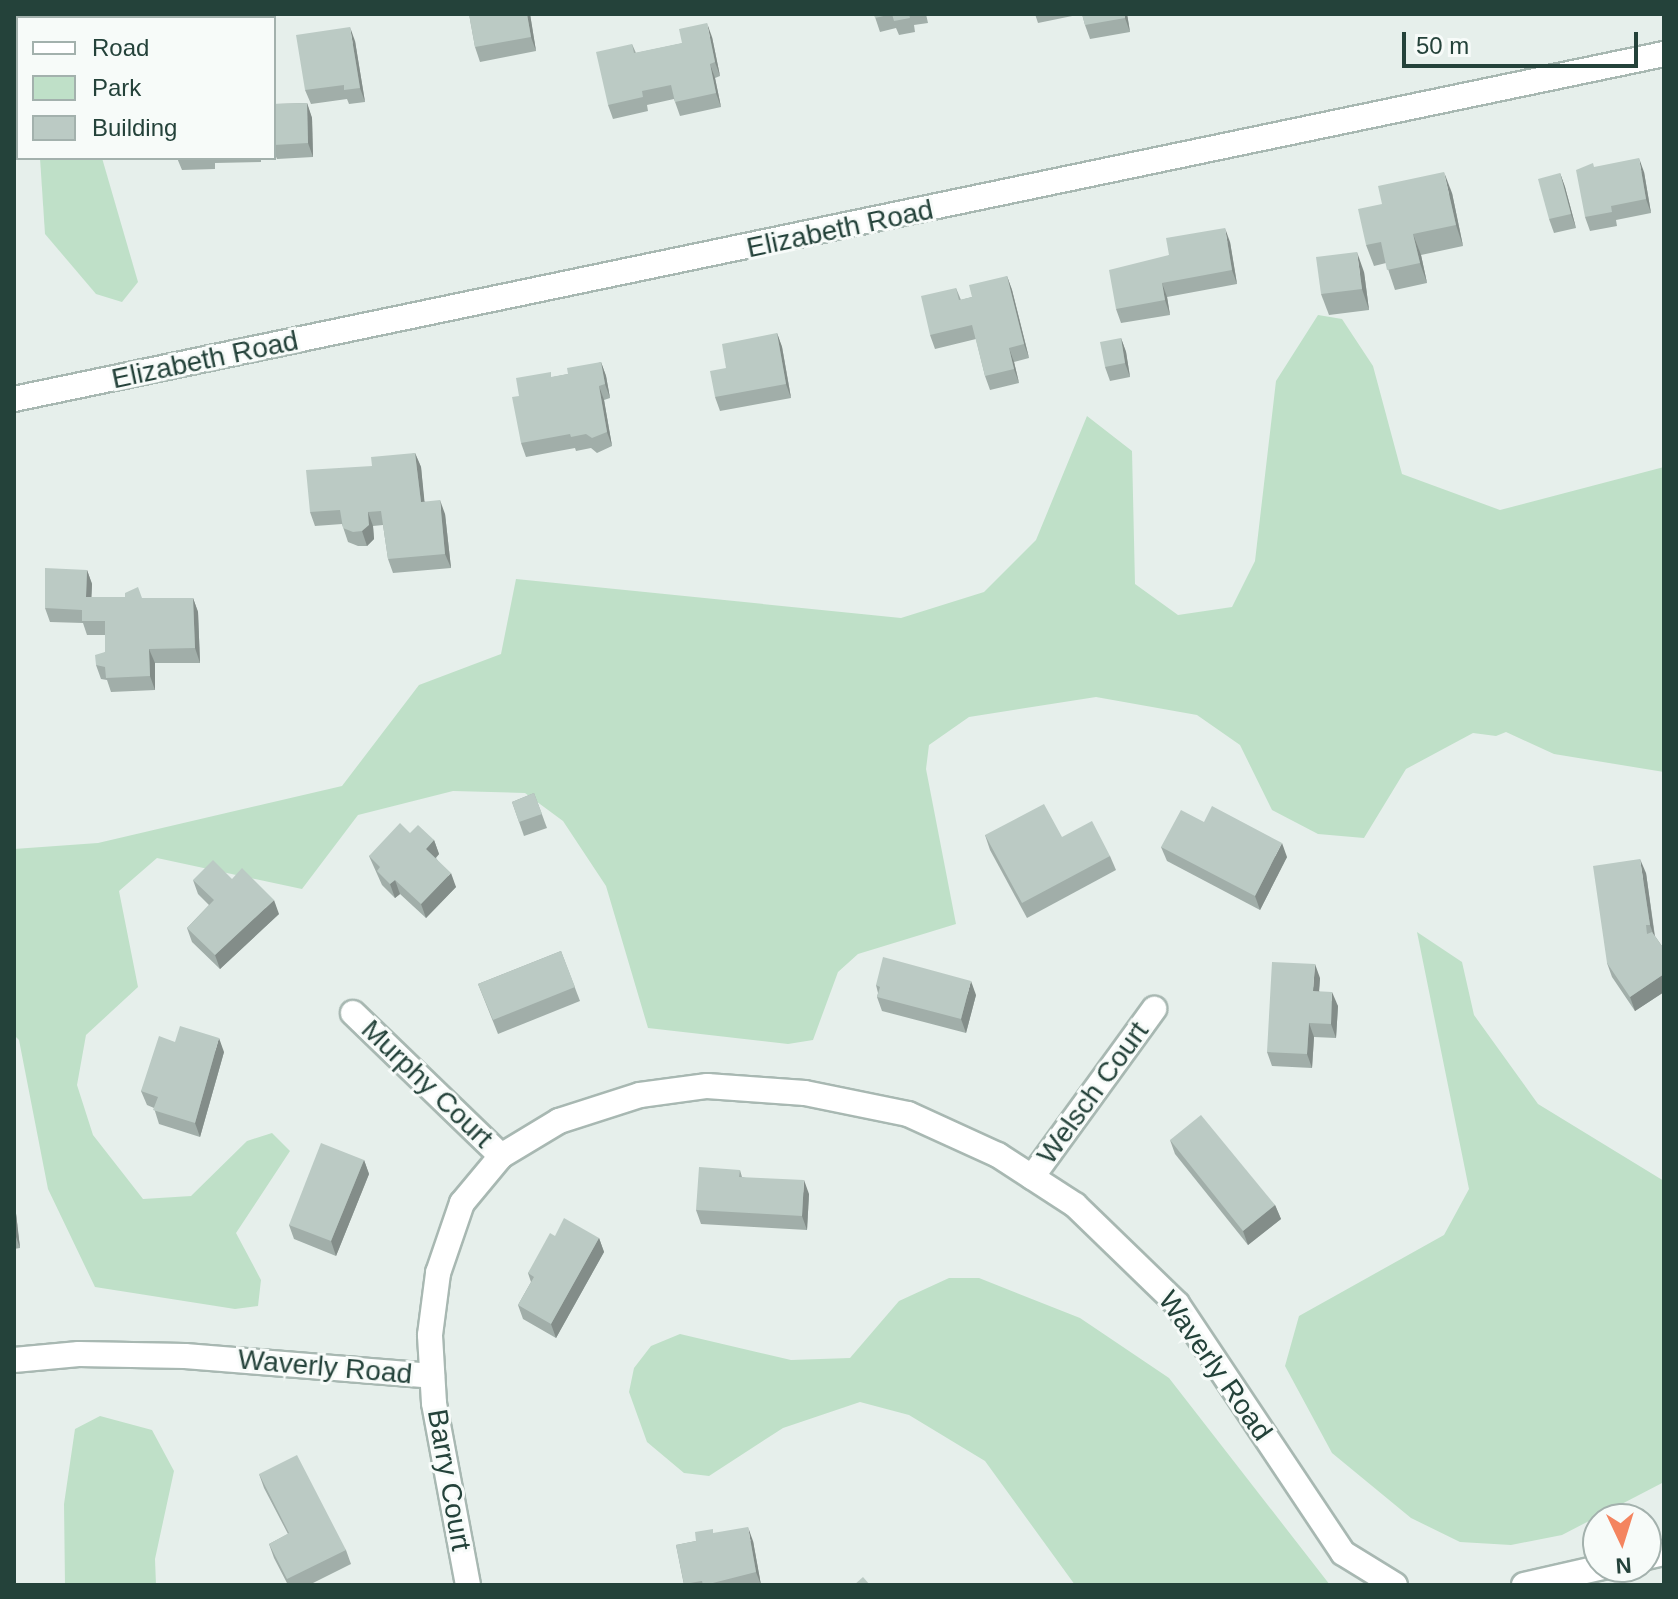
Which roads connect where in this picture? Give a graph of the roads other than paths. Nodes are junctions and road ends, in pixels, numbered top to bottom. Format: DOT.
graph roads {
  1 [pos="1664,54"];
  2 [pos="14,399"];
  3 [pos="1154,1009"];
  4 [pos="353,1013"];
  5 [pos="501,1156"];
  6 [pos="1032,1177"];
  7 [pos="14,1360"];
  8 [pos="432,1376"];
  9 [pos="1582,1572"];
  10 [pos="468,1585"];
  11 [pos="1395,1585"];
  12 [pos="1524,1585"];
  1 -- 2 [label="street, Elizabeth Road"];
  3 -- 6 [label="street, Welsch Court"];
  4 -- 5 [label="street, Murphy Court"];
  5 -- 6 [label="street, Waverly Road"];
  5 -- 8 [label="street, Waverly Road"];
  6 -- 11 [label="street, Waverly Road"];
  7 -- 8 [label="street, Waverly Road"];
  8 -- 10 [label="street, Barry Court"];
  9 -- 12 [label="street"];
}
